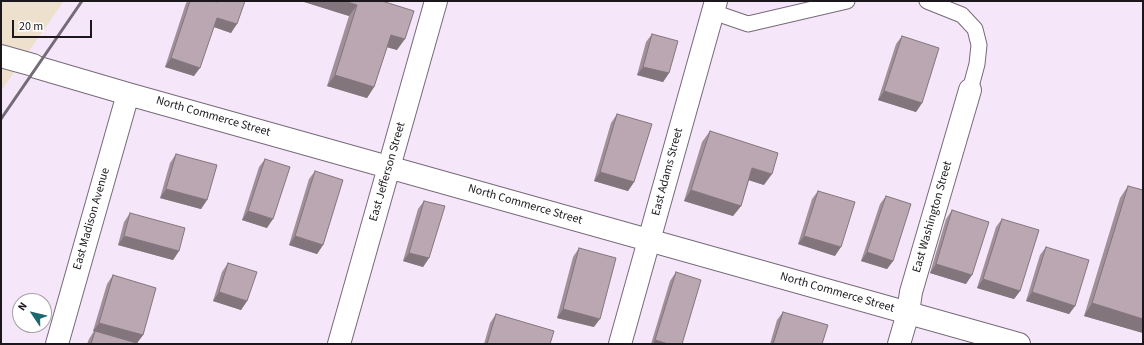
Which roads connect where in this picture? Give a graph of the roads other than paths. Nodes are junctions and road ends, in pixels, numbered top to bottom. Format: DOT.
graph roads {
  1 [pos="436,1"];
  2 [pos="847,1"];
  3 [pos="927,1"];
  4 [pos="714,7"];
  5 [pos="1,56"];
  6 [pos="970,90"];
  7 [pos="128,94"];
  8 [pos="389,166"];
  9 [pos="649,240"];
  10 [pos="908,312"];
  11 [pos="57,344"];
  12 [pos="339,344"];
  13 [pos="620,344"];
  14 [pos="899,344"];
  15 [pos="1019,344"];
  1 -- 8 [label="street, East Jefferson Street"];
  2 -- 4 [label="lane"];
  3 -- 6 [label="lane"];
  4 -- 9 [label="street, East Adams Street"];
  5 -- 7 [label="street, North Commerce Street"];
  6 -- 10 [label="street, East Washington Street"];
  7 -- 8 [label="street, North Commerce Street"];
  7 -- 11 [label="street, East Madison Avenue"];
  8 -- 9 [label="street, North Commerce Street"];
  8 -- 12 [label="street, East Jefferson Street"];
  9 -- 10 [label="street, North Commerce Street"];
  9 -- 13 [label="street, East Adams Street"];
  10 -- 14 [label="street, East Washington Street"];
  10 -- 15 [label="street, North Commerce Street"];
}
